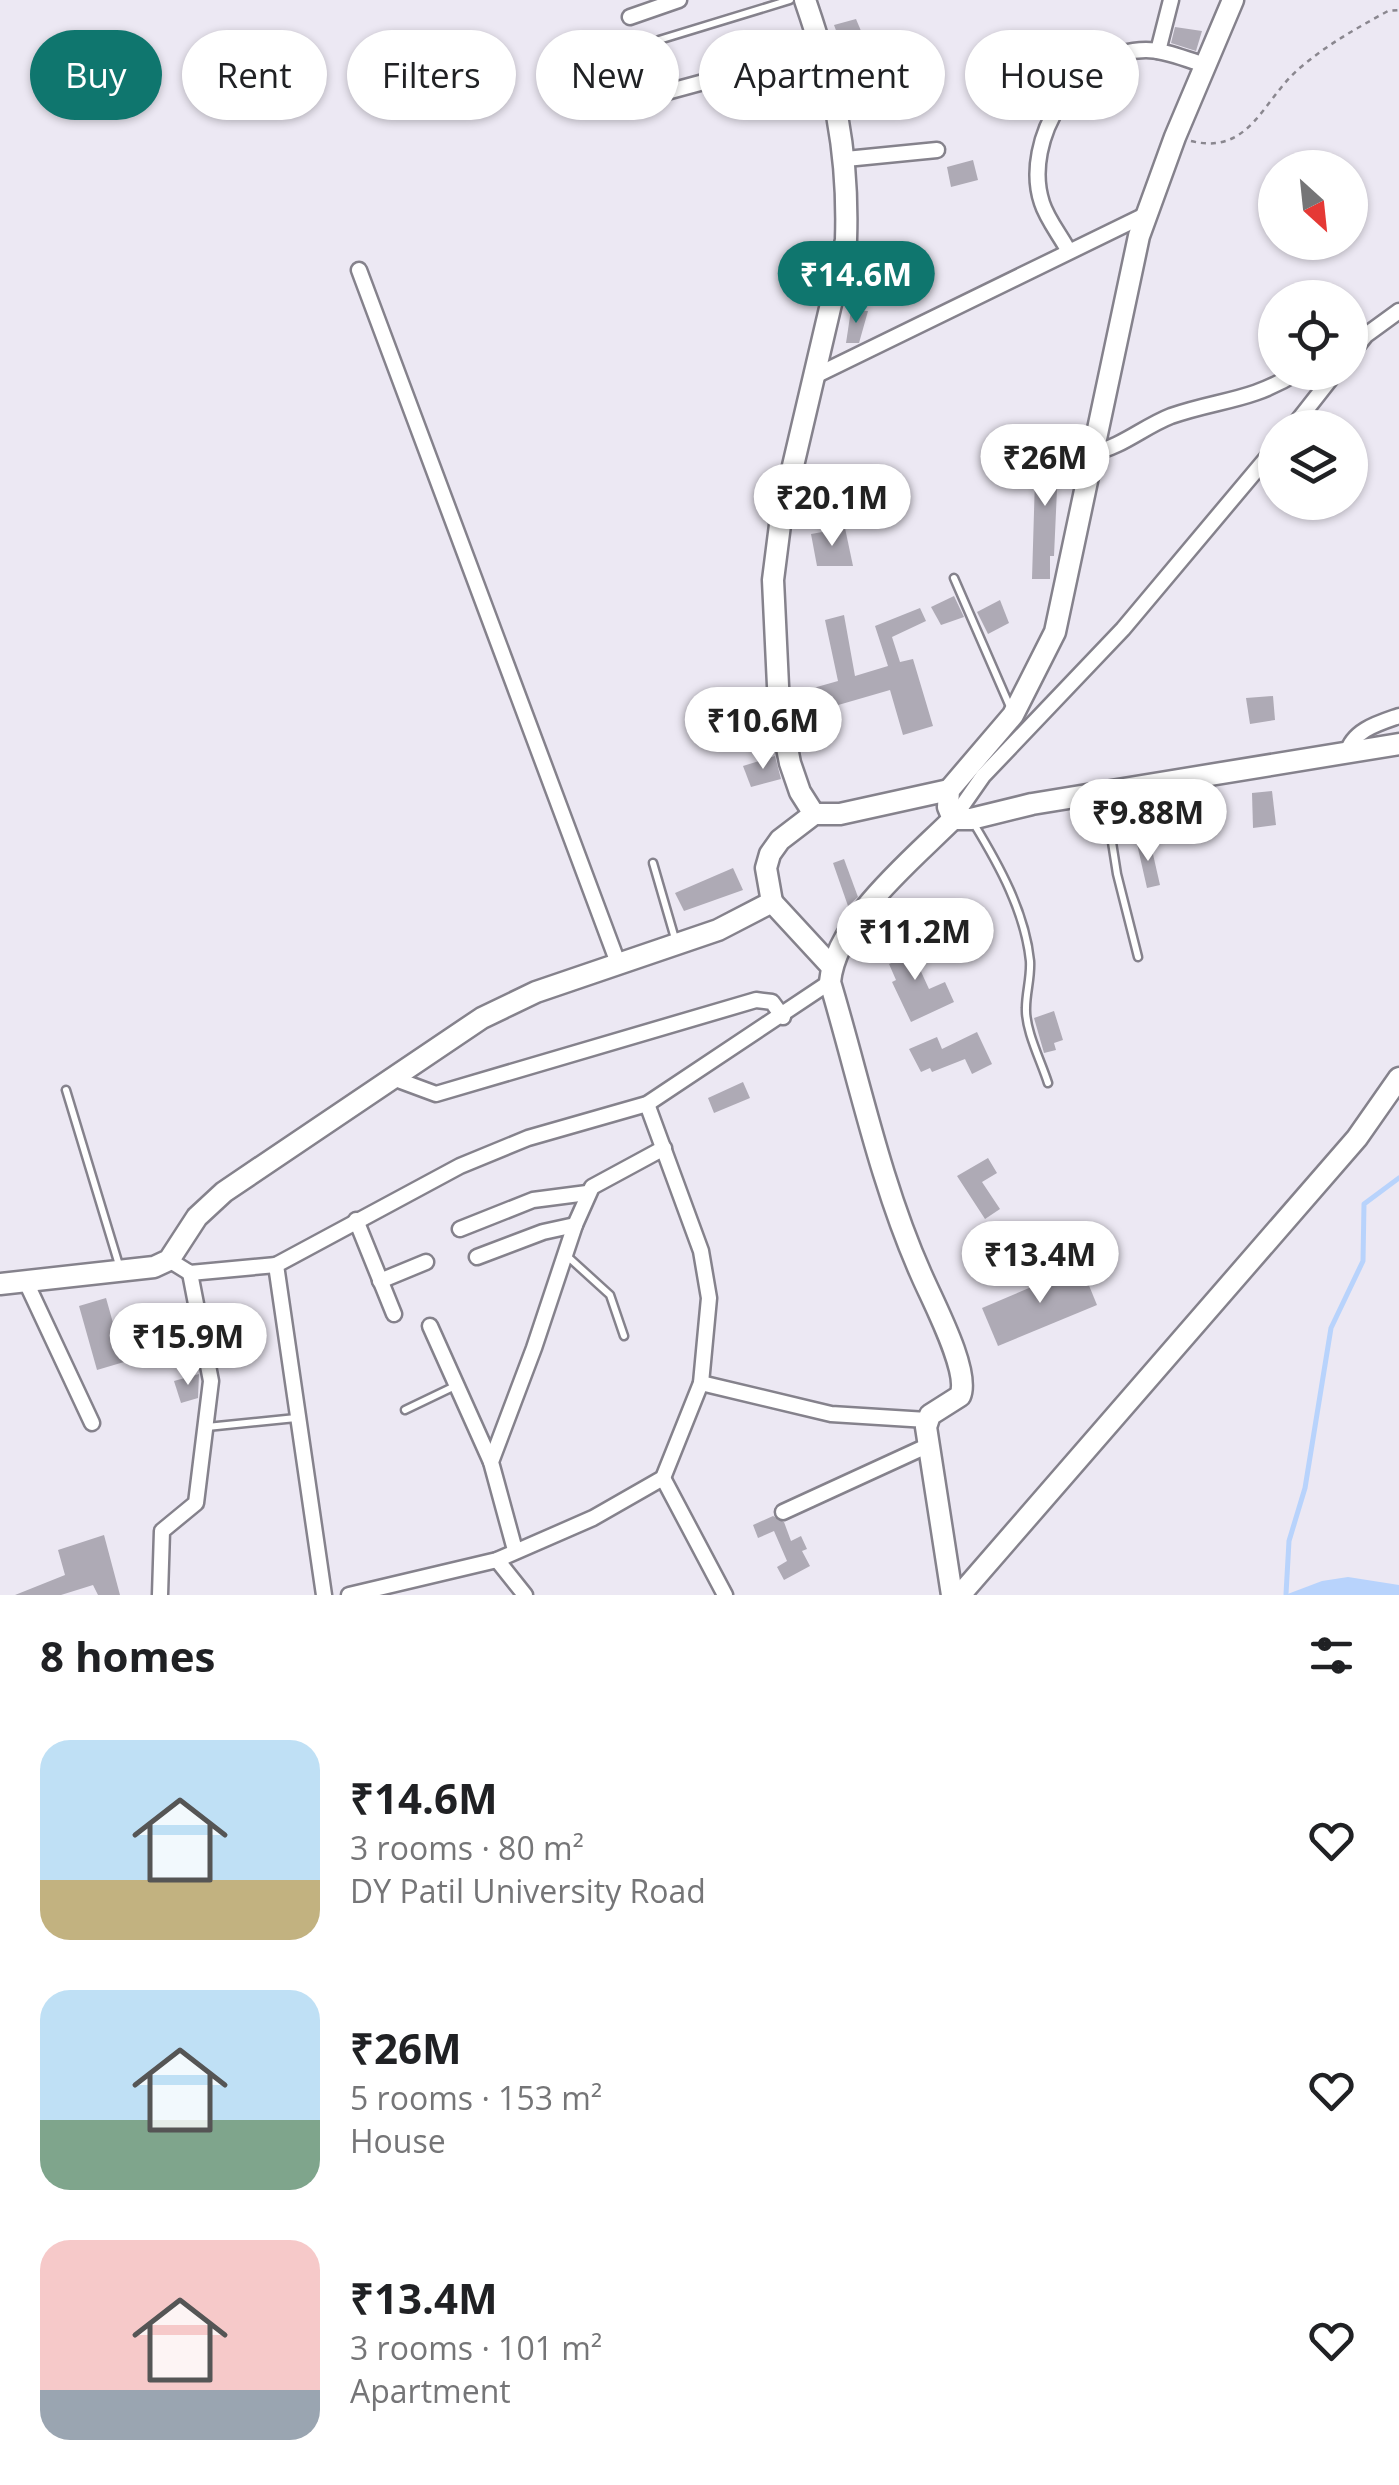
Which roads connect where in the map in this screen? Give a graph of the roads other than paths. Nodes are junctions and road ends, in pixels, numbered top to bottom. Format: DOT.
graph roads {
  1 [pos="680,0"];
  2 [pos="790,0"];
  3 [pos="805,0"];
  4 [pos="1171,0"];
  5 [pos="1233,0"];
  6 [pos="630,17"];
  7 [pos="815,30"];
  8 [pos="679,34"];
  9 [pos="1158,51"];
  10 [pos="1206,66"];
  11 [pos="841,120"];
  12 [pos="937,150"];
  13 [pos="846,159"];
  14 [pos="1147,214"];
  15 [pos="1068,250"];
  16 [pos="359,270"];
  17 [pos="1399,310"];
  18 [pos="1368,333"];
  19 [pos="817,375"];
  20 [pos="1266,390"];
  21 [pos="1322,390"];
  22 [pos="1306,410"];
  23 [pos="1092,453"];
  24 [pos="1258,468"];
  25 [pos="954,578"];
  26 [pos="1013,715"];
  27 [pos="1399,716"];
  28 [pos="1399,744"];
  29 [pos="1347,753"];
  30 [pos="949,790"];
  31 [pos="1104,792"];
  32 [pos="814,814"];
  33 [pos="962,819"];
  34 [pos="653,863"];
  35 [pos="772,902"];
  36 [pos="676,943"];
  37 [pos="1138,956"];
  38 [pos="618,963"];
  39 [pos="831,974"];
  40 [pos="782,1017"];
  41 [pos="390,1077"];
  42 [pos="1399,1078"];
  43 [pos="1048,1082"];
  44 [pos="66,1090"];
  45 [pos="647,1104"];
  46 [pos="664,1148"];
  47 [pos="588,1193"];
  48 [pos="356,1220"];
  49 [pos="574,1225"];
  50 [pos="460,1228"];
  51 [pos="565,1254"];
  52 [pos="477,1257"];
  53 [pos="168,1260"];
  54 [pos="426,1262"];
  55 [pos="276,1264"];
  56 [pos="121,1271"];
  57 [pos="190,1273"];
  58 [pos="380,1281"];
  59 [pos="26,1282"];
  60 [pos="0,1284"];
  61 [pos="394,1314"];
  62 [pos="430,1326"];
  63 [pos="624,1336"];
  64 [pos="701,1383"];
  65 [pos="456,1385"];
  66 [pos="404,1410"];
  67 [pos="297,1418"];
  68 [pos="927,1420"];
  69 [pos="92,1423"];
  70 [pos="207,1427"];
  71 [pos="929,1445"];
  72 [pos="490,1462"];
  73 [pos="662,1478"];
  74 [pos="783,1512"];
  75 [pos="515,1550"];
  76 [pos="497,1560"];
  77 [pos="160,1595"];
  78 [pos="324,1595"];
  79 [pos="349,1595"];
  80 [pos="525,1595"];
  81 [pos="726,1595"];
  82 [pos="952,1595"];
  83 [pos="960,1595"];
  1 -- 6 [label="street"];
  2 -- 8 [label="lane"];
  3 -- 7 [label="street"];
  4 -- 9 [label="street"];
  5 -- 10 [label="street"];
  9 -- 10 [label="street"];
  9 -- 15 [label="street"];
  10 -- 14 [label="street"];
  11 -- 13 [label="street"];
  12 -- 13 [label="street"];
  13 -- 19 [label="street"];
  14 -- 15 [label="street"];
  14 -- 23 [label="street"];
  15 -- 19 [label="street"];
  16 -- 38 [label="street"];
  17 -- 18 [label="street"];
  19 -- 32 [label="street"];
  20 -- 23 [label="street"];
  21 -- 22 [label="street"];
  23 -- 26 [label="street"];
  24 -- 33 [label="street"];
  25 -- 26 [label="lane"];
  26 -- 30 [label="street"];
  27 -- 29 [label="street"];
  28 -- 29 [label="street"];
  29 -- 31 [label="street"];
  30 -- 32 [label="street"];
  30 -- 33 [label="street"];
  31 -- 33 [label="street"];
  31 -- 37 [label="lane"];
  32 -- 35 [label="street"];
  33 -- 39 [label="street"];
  33 -- 43 [label="lane"];
  34 -- 36 [label="lane"];
  35 -- 36 [label="street"];
  35 -- 39 [label="street"];
  36 -- 38 [label="street"];
  38 -- 41 [label="street"];
  39 -- 40 [label="street"];
  39 -- 68 [label="street"];
  40 -- 41 [label="street"];
  40 -- 45 [label="street"];
  41 -- 53 [label="street"];
  42 -- 83 [label="street"];
  44 -- 56 [label="lane"];
  45 -- 46 [label="street"];
  45 -- 48 [label="street"];
  46 -- 47 [label="street"];
  46 -- 64 [label="street"];
  47 -- 49 [label="street"];
  47 -- 50 [label="street"];
  48 -- 55 [label="street"];
  48 -- 58 [label="street"];
  49 -- 51 [label="street"];
  49 -- 52 [label="street"];
  51 -- 63 [label="lane"];
  51 -- 72 [label="street"];
  53 -- 56 [label="street"];
  53 -- 57 [label="street"];
  54 -- 58 [label="street"];
  55 -- 57 [label="street"];
  55 -- 67 [label="street"];
  56 -- 59 [label="street"];
  57 -- 70 [label="street"];
  58 -- 61 [label="street"];
  59 -- 60 [label="street"];
  59 -- 69 [label="street"];
  62 -- 65 [label="street"];
  64 -- 68 [label="street"];
  64 -- 73 [label="street"];
  65 -- 66 [label="lane"];
  65 -- 72 [label="street"];
  67 -- 70 [label="lane"];
  67 -- 78 [label="street"];
  68 -- 71 [label="street"];
  70 -- 77 [label="street"];
  71 -- 74 [label="street"];
  71 -- 82 [label="street"];
  72 -- 75 [label="street"];
  73 -- 75 [label="street"];
  73 -- 81 [label="street"];
  75 -- 76 [label="street"];
  76 -- 79 [label="street"];
  76 -- 80 [label="street"];
}
